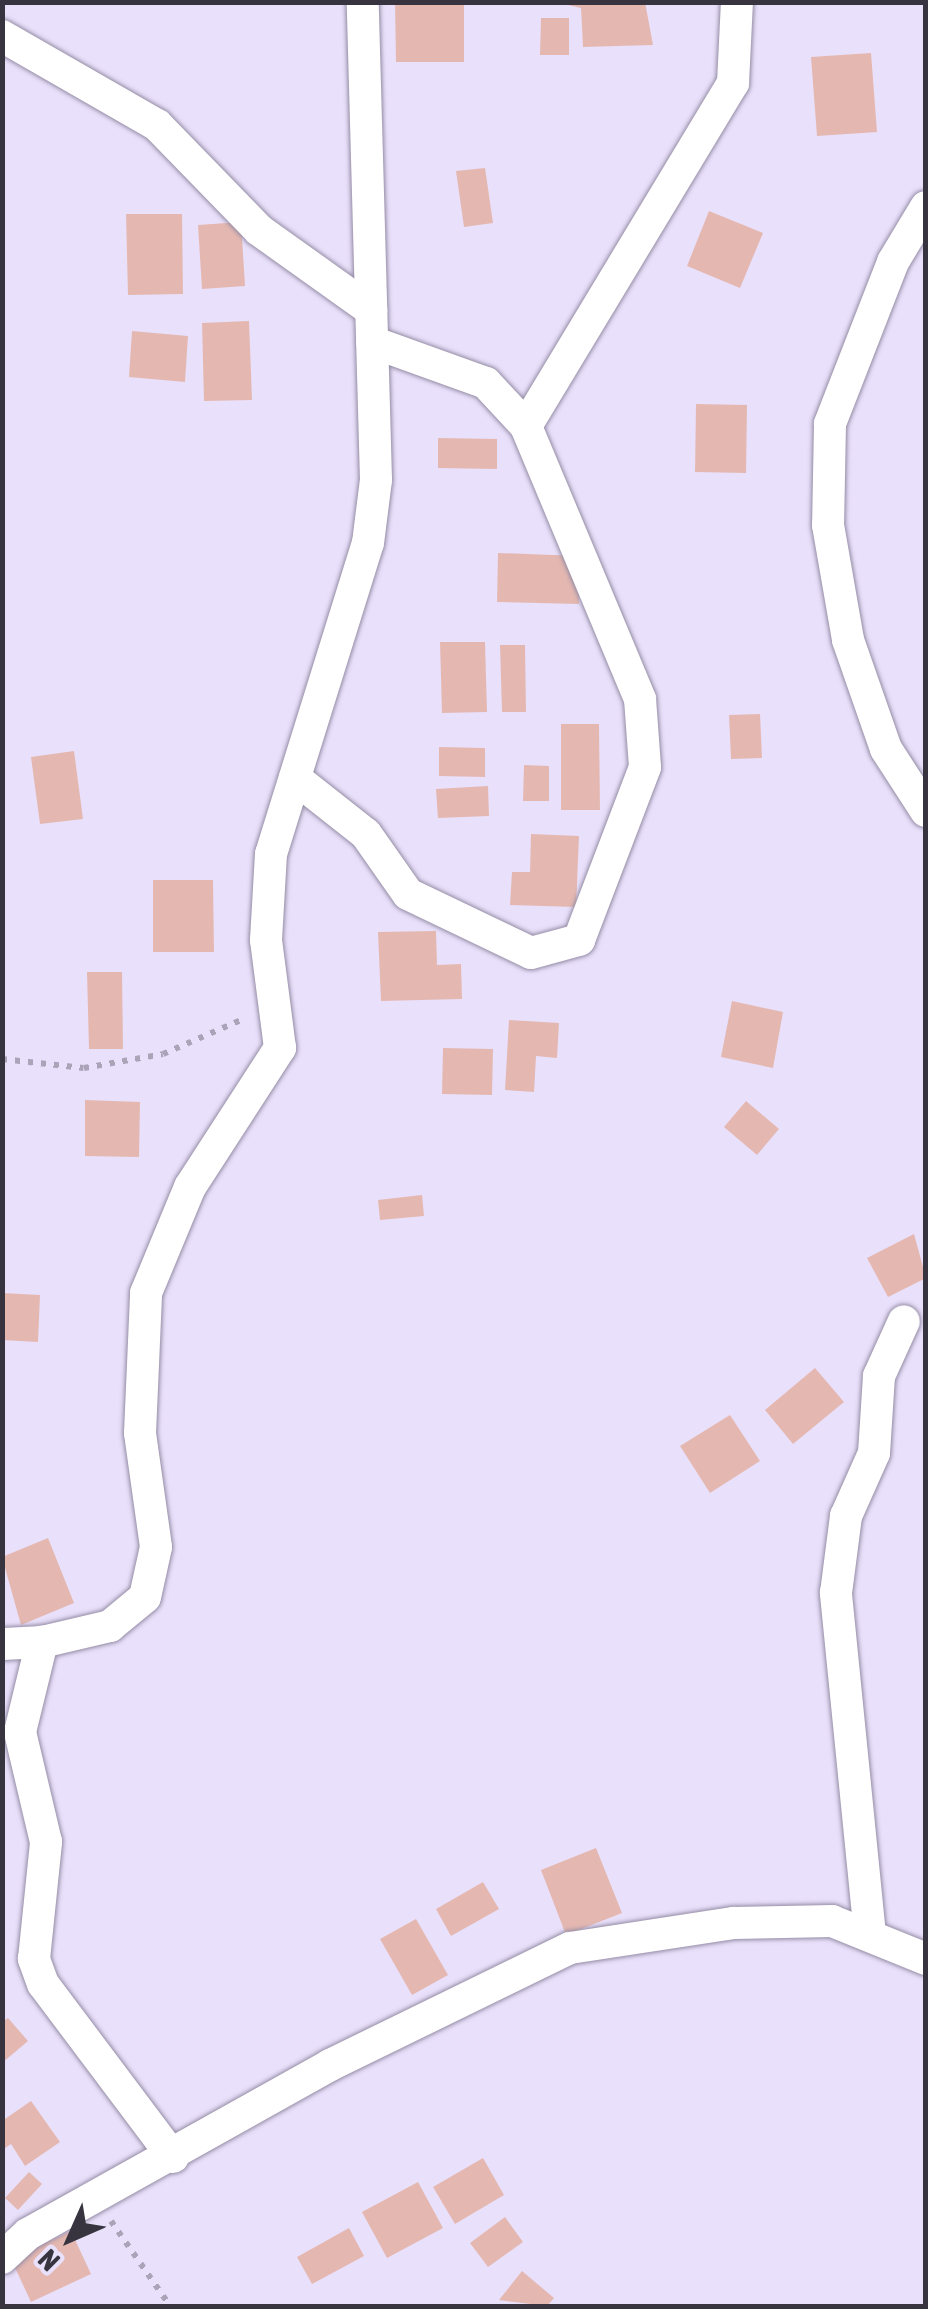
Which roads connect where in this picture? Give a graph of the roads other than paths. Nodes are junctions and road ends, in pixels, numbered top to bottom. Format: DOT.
graph roads {
  1 [pos="363,2"];
  2 [pos="737,2"];
  3 [pos="2,36"];
  4 [pos="926,207"];
  5 [pos="371,326"];
  6 [pos="526,426"];
  7 [pos="294,778"];
  8 [pos="926,811"];
  9 [pos="904,1320"];
  10 [pos="42,1642"];
  11 [pos="2,1644"];
  12 [pos="870,1935"];
  13 [pos="924,1952"];
  14 [pos="173,2158"];
  15 [pos="2,2258"];
  1 -- 5 [label="street"];
  2 -- 6 [label="street"];
  3 -- 5 [label="street"];
  4 -- 8 [label="street"];
  5 -- 6 [label="street"];
  5 -- 7 [label="street"];
  6 -- 7 [label="street"];
  7 -- 10 [label="street"];
  9 -- 12 [label="street"];
  10 -- 11 [label="street"];
  10 -- 14 [label="street"];
  12 -- 13 [label="street"];
  12 -- 14 [label="street"];
  14 -- 15 [label="street"];
}
